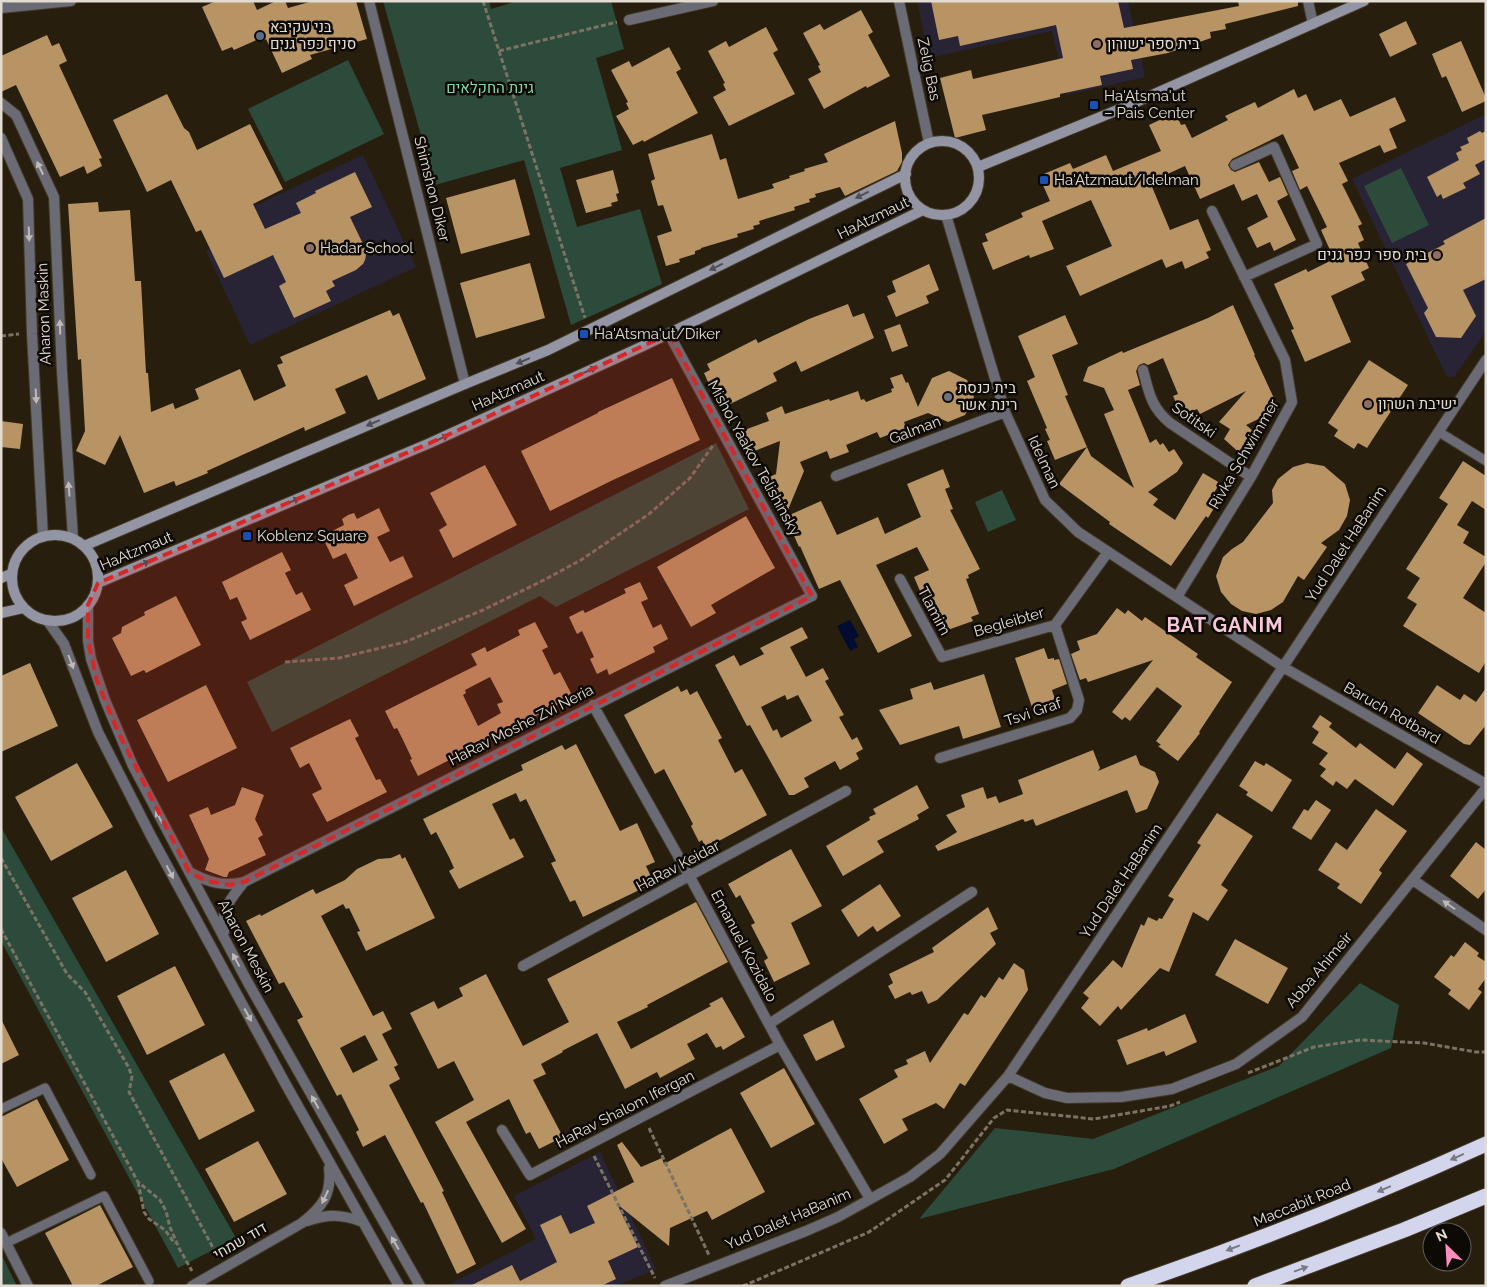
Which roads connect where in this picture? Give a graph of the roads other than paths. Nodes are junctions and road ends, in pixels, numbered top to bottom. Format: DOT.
graph roads {
  1 [pos="369,1"];
  2 [pos="899,1"];
  3 [pos="1308,1"];
  4 [pos="1364,1"];
  5 [pos="69,2"];
  6 [pos="710,2"];
  7 [pos="4,8"];
  8 [pos="629,20"];
  9 [pos="1312,24"];
  10 [pos="1,103"];
  11 [pos="1,138"];
  12 [pos="929,144"];
  13 [pos="1235,165"];
  14 [pos="978,167"];
  15 [pos="906,174"];
  16 [pos="923,210"];
  17 [pos="1212,211"];
  18 [pos="946,216"];
  19 [pos="1244,277"];
  20 [pos="669,334"];
  21 [pos="1486,360"];
  22 [pos="1143,370"];
  23 [pos="465,384"];
  24 [pos="1005,412"];
  25 [pos="1438,432"];
  26 [pos="1486,461"];
  27 [pos="836,476"];
  28 [pos="1250,477"];
  29 [pos="43,536"];
  30 [pos="73,538"];
  31 [pos="84,546"];
  32 [pos="1108,552"];
  33 [pos="6,576"];
  34 [pos="900,579"];
  35 [pos="98,583"];
  36 [pos="812,596"];
  37 [pos="1177,597"];
  38 [pos="88,605"];
  39 [pos="23,608"];
  40 [pos="1,613"];
  41 [pos="47,620"];
  42 [pos="1055,625"];
  43 [pos="942,657"];
  44 [pos="1283,667"];
  45 [pos="593,705"];
  46 [pos="940,758"];
  47 [pos="1486,784"];
  48 [pos="1486,788"];
  49 [pos="846,792"];
  50 [pos="189,872"];
  51 [pos="690,877"];
  52 [pos="1413,880"];
  53 [pos="244,882"];
  54 [pos="972,892"];
  55 [pos="1486,930"];
  56 [pos="225,939"];
  57 [pos="523,966"];
  58 [pos="769,1024"];
  59 [pos="780,1045"];
  60 [pos="1008,1076"];
  61 [pos="1,1109"];
  62 [pos="502,1130"];
  63 [pos="1486,1144"];
  64 [pos="329,1162"];
  65 [pos="91,1175"];
  66 [pos="1486,1196"];
  67 [pos="870,1199"];
  68 [pos="1486,1202"];
  69 [pos="1430,1219"];
  70 [pos="363,1222"];
  71 [pos="302,1223"];
  72 [pos="1,1233"];
  73 [pos="6,1244"];
  74 [pos="14,1259"];
  75 [pos="150,1282"];
  76 [pos="195,1284"];
  77 [pos="24,1286"];
  78 [pos="28,1286"];
  79 [pos="399,1286"];
  80 [pos="420,1286"];
  81 [pos="665,1286"];
  82 [pos="1128,1286"];
  83 [pos="1255,1286"];
  1 -- 23 [label="street, Shimshon Diker"];
  2 -- 12 [label="street, Zelig Bas"];
  3 -- 9 [label="street"];
  4 -- 9 [label="main road"];
  5 -- 7 [label="street"];
  6 -- 8 [label="street"];
  9 -- 14 [label="main road"];
  30 -- 10 [label="street, Aharon Maskin, one-way"];
  11 -- 29 [label="street, Aharon Maskin, one-way"];
  12 -- 14 [label="main road"];
  12 -- 15 [label="main road"];
  13 -- 19 [label="street"];
  14 -- 18 [label="main road"];
  15 -- 16 [label="main road"];
  15 -- 23 [label="main road, HaAtzmaut, one-way"];
  16 -- 18 [label="main road"];
  16 -- 20 [label="main road, HaAtzmaut"];
  17 -- 19 [label="street, Rivka Schwimmer"];
  18 -- 24 [label="street, Idelman"];
  19 -- 28 [label="street, Rivka Schwimmer"];
  35 -- 20 [label="main road, HaAtzmaut, one-way"];
  20 -- 36 [label="street, Mishol Yaakov Telishinsky"];
  21 -- 25 [label="street, Yud Dalet HaBanim"];
  22 -- 28 [label="street, Sotitski"];
  23 -- 31 [label="main road, HaAtzmaut, one-way"];
  24 -- 27 [label="street, Galman"];
  24 -- 32 [label="street, Idelman"];
  25 -- 26 [label="lane"];
  25 -- 44 [label="street, Yud Dalet HaBanim"];
  28 -- 37 [label="street, Rivka Schwimmer"];
  29 -- 30 [label="main road"];
  29 -- 33 [label="main road"];
  30 -- 31 [label="main road"];
  31 -- 35 [label="main road"];
  32 -- 37 [label="street, Idelman"];
  32 -- 42 [label="street, Begleibter"];
  33 -- 39 [label="main road"];
  34 -- 43 [label="street, Tlamim"];
  35 -- 38 [label="main road"];
  36 -- 45 [label="street, HaRav Moshe Zvi Neria"];
  37 -- 44 [label="street, Idelman"];
  38 -- 41 [label="main road"];
  50 -- 38 [label="street, Aharon Meskin, one-way"];
  39 -- 40 [label="main road"];
  39 -- 41 [label="main road"];
  41 -- 64 [label="street, Aharon Meskin, one-way"];
  42 -- 43 [label="street, Begleibter"];
  42 -- 46 [label="street, Tsvi Graf"];
  44 -- 47 [label="street, Baruch Rotbard"];
  44 -- 60 [label="street, Yud Dalet HaBanim"];
  45 -- 51 [label="street, Emanuel Kozidalo"];
  45 -- 53 [label="street, HaRav Moshe Zvi Neria"];
  48 -- 52 [label="street, Abba Ahimeir"];
  49 -- 51 [label="street, HaRav Keidar"];
  50 -- 53 [label="street, HaRav Moshe Zvi Neria"];
  50 -- 56 [label="street, Aharon Meskin"];
  51 -- 57 [label="street, HaRav Keidar"];
  51 -- 58 [label="street, Emanuel Kozidalo"];
  55 -- 52 [label="street, one-way"];
  52 -- 60 [label="street, Abba Ahimeir"];
  53 -- 56 [label="street, HaRav Moshe Zvi Neria"];
  54 -- 58 [label="street"];
  80 -- 56 [label="street, Aharon Meskin, one-way"];
  58 -- 59 [label="street, Emanuel Kozidalo"];
  59 -- 62 [label="street, HaRav Shalom Ifergan"];
  59 -- 67 [label="street, Emanuel Kozidalo"];
  60 -- 67 [label="street, Yud Dalet HaBanim"];
  61 -- 65 [label="lane"];
  63 -- 82 [label="highway, Maccabit Road, one-way"];
  64 -- 70 [label="street, Aharon Meskin"];
  64 -- 71 [label="street, דוד שמחי, one-way"];
  66 -- 69 [label="highway"];
  67 -- 81 [label="street, Yud Dalet HaBanim"];
  68 -- 69 [label="highway"];
  83 -- 69 [label="highway, one-way"];
  70 -- 71 [label="street, דוד שמחי"];
  70 -- 79 [label="street, Aharon Meskin"];
  71 -- 76 [label="street, דוד שמחי"];
  72 -- 73 [label="street"];
  73 -- 74 [label="street"];
  73 -- 75 [label="lane"];
  74 -- 77 [label="street"];
  74 -- 78 [label="street"];
}
